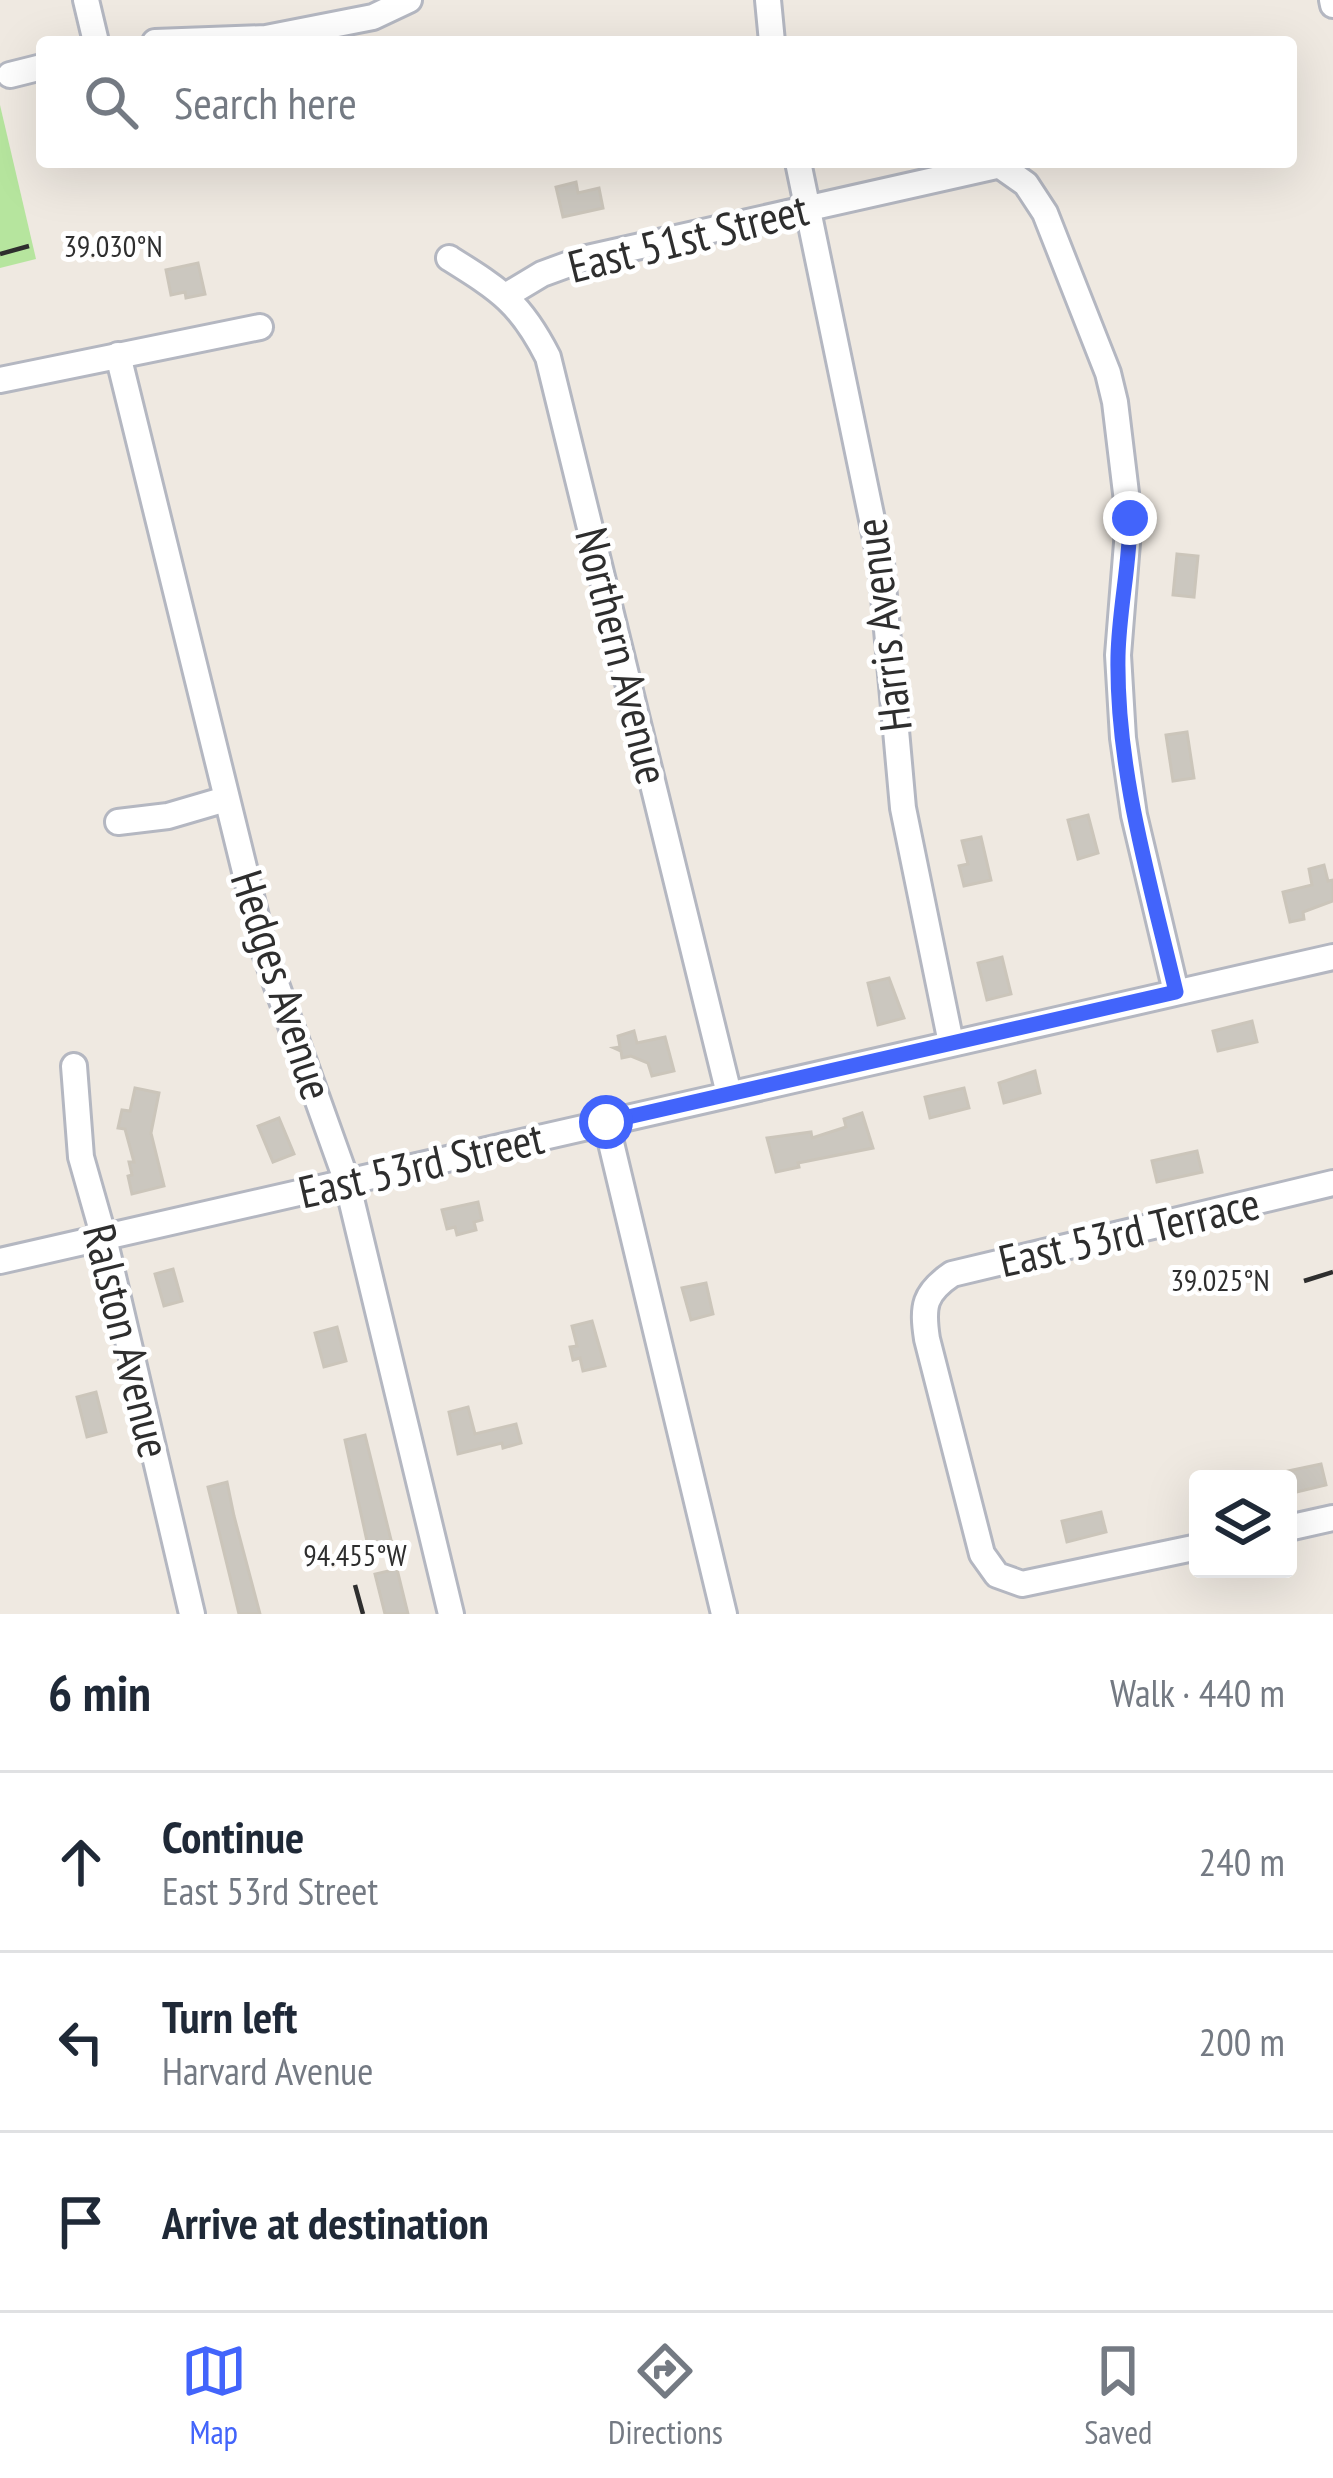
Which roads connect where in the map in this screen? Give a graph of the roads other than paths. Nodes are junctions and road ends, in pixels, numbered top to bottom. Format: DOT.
graph roads {
  1 [pos="86,0"];
  2 [pos="323,0"];
  3 [pos="410,0"];
  4 [pos="768,0"];
  5 [pos="329,27"];
  6 [pos="95,36"];
  7 [pos="277,36"];
  8 [pos="771,36"];
  9 [pos="36,68"];
  10 [pos="10,75"];
  11 [pos="800,168"];
  12 [pos="989,168"];
  13 [pos="1011,168"];
  14 [pos="810,208"];
  15 [pos="449,258"];
  16 [pos="507,296"];
  17 [pos="260,327"];
  18 [pos="118,356"];
  19 [pos="0,380"];
  20 [pos="226,799"];
  21 [pos="118,822"];
  22 [pos="1333,957"];
  23 [pos="1176,992"];
  24 [pos="951,1043"];
  25 [pos="74,1066"];
  26 [pos="729,1094"];
  27 [pos="606,1122"];
  28 [pos="347,1182"];
  29 [pos="1333,1183"];
  30 [pos="104,1238"];
  31 [pos="0,1261"];
  32 [pos="1333,1518"];
  33 [pos="1297,1526"];
  34 [pos="1189,1549"];
  35 [pos="192,1614"];
  36 [pos="452,1614"];
  37 [pos="724,1614"];
  1 -- 6 [label="street"];
  2 -- 5 [label="street"];
  3 -- 5 [label="street"];
  4 -- 8 [label="street"];
  5 -- 7 [label="street"];
  9 -- 10 [label="street"];
  11 -- 14 [label="street, Harris Avenue"];
  12 -- 14 [label="street, East 51st Street"];
  13 -- 23 [label="street"];
  14 -- 16 [label="street, East 51st Street"];
  14 -- 24 [label="street, Harris Avenue"];
  15 -- 16 [label="street, Northern Avenue"];
  16 -- 26 [label="street, Northern Avenue"];
  17 -- 18 [label="street"];
  18 -- 19 [label="street"];
  18 -- 20 [label="street, Hedges Avenue"];
  20 -- 21 [label="street"];
  20 -- 28 [label="street, Hedges Avenue"];
  22 -- 23 [label="street, East 53rd Street"];
  23 -- 24 [label="street, East 53rd Street"];
  24 -- 26 [label="street, East 53rd Street"];
  25 -- 30 [label="street, Ralston Avenue"];
  26 -- 27 [label="street, East 53rd Street"];
  27 -- 28 [label="street, East 53rd Street"];
  27 -- 37 [label="street"];
  28 -- 30 [label="street, East 53rd Street"];
  28 -- 36 [label="street, Hedges Avenue"];
  29 -- 34 [label="street, East 53rd Terrace"];
  30 -- 31 [label="street, East 53rd Street"];
  30 -- 35 [label="street, Ralston Avenue"];
  32 -- 33 [label="street"];
}
